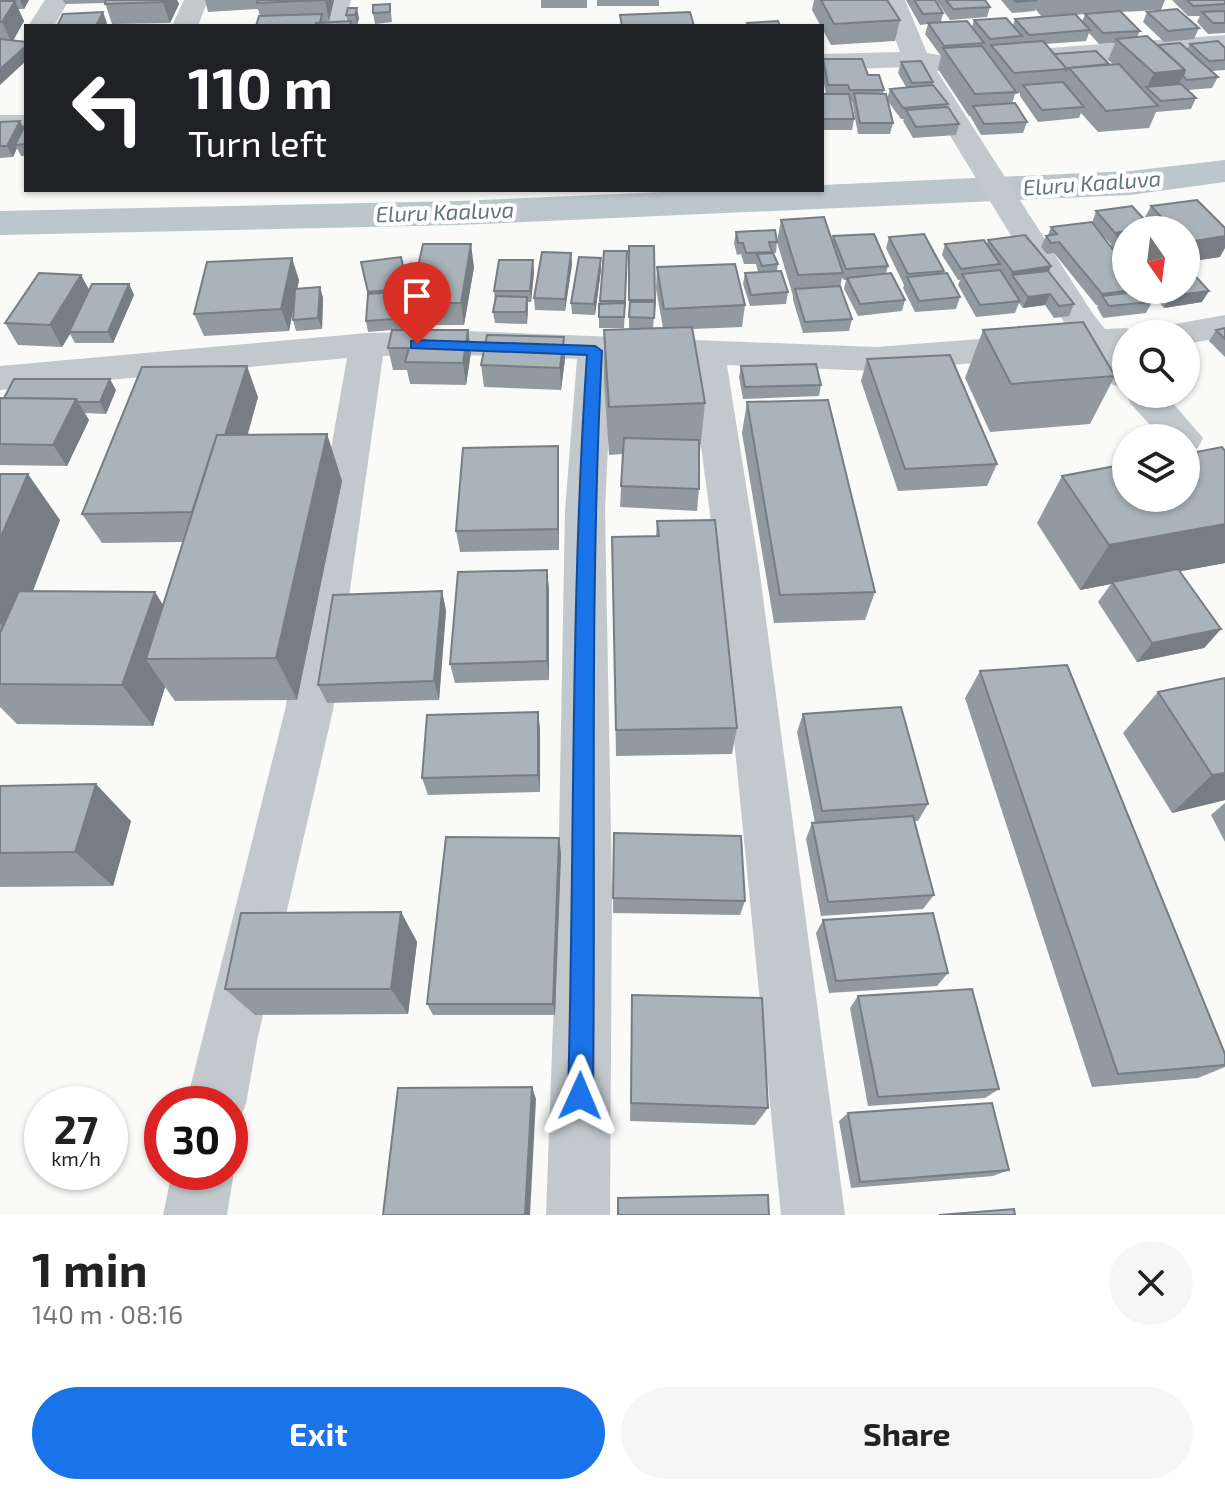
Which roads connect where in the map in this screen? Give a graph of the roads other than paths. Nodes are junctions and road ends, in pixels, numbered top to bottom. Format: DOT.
graph roads {
  1 [pos="57,0"];
  2 [pos="196,0"];
  3 [pos="893,0"];
  4 [pos="42,24"];
  5 [pos="186,24"];
  6 [pos="1225,43"];
  7 [pos="916,59"];
  8 [pos="824,62"];
  9 [pos="0,123"];
  10 [pos="24,123"];
  11 [pos="1225,326"];
  12 [pos="1200,330"];
  13 [pos="1109,340"];
  14 [pos="367,345"];
  15 [pos="595,351"];
  16 [pos="707,354"];
  17 [pos="0,378"];
  18 [pos="1156,408"];
  19 [pos="1171,424"];
  20 [pos="219,1086"];
  21 [pos="200,1190"];
  22 [pos="195,1215"];
  23 [pos="578,1215"];
  24 [pos="813,1215"];
  1 -- 4 [label="street"];
  2 -- 5 [label="street"];
  3 -- 7 [label="street"];
  6 -- 7 [label="street"];
  7 -- 8 [label="street"];
  7 -- 13 [label="street"];
  9 -- 10 [label="street"];
  11 -- 12 [label="street"];
  13 -- 16 [label="street"];
  14 -- 15 [label="street"];
  14 -- 17 [label="street"];
  14 -- 20 [label="street"];
  15 -- 16 [label="street"];
  15 -- 23 [label="street"];
  16 -- 24 [label="street"];
  18 -- 19 [label="street"];
  21 -- 22 [label="street"];
}
